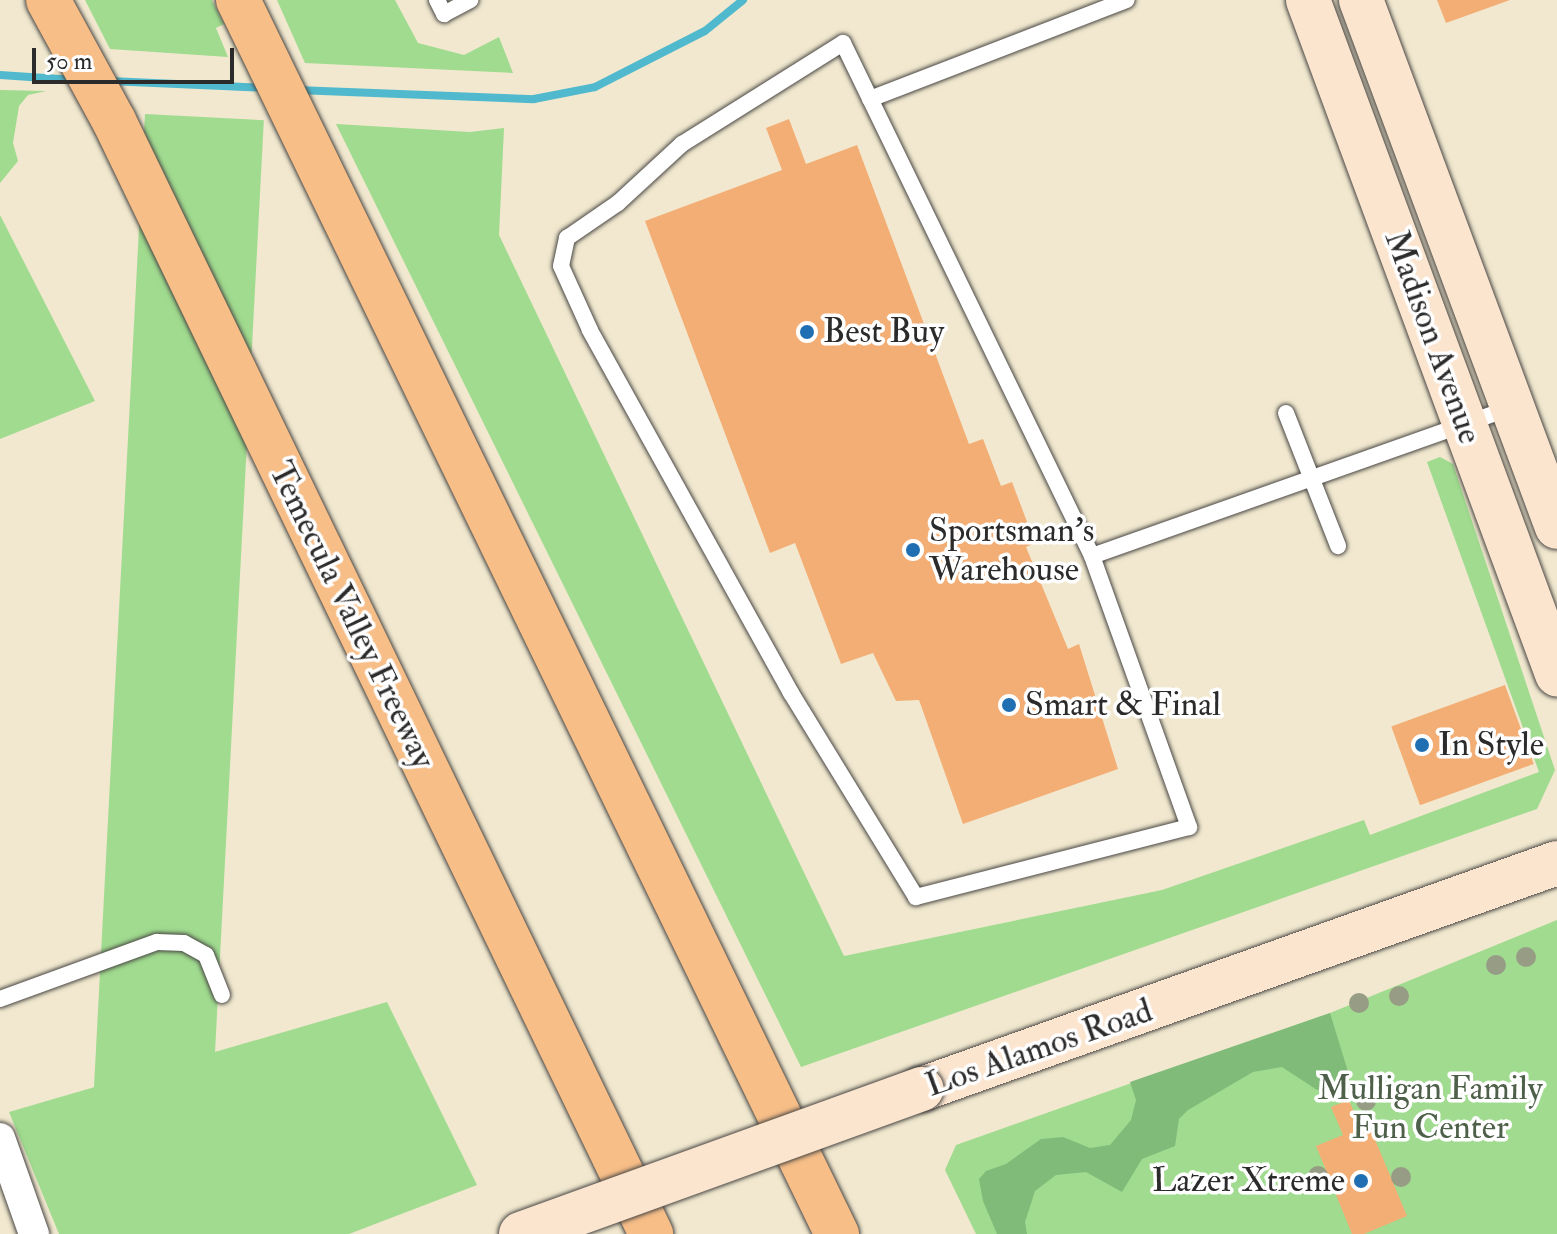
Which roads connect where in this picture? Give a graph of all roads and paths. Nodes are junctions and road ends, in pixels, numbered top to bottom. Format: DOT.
graph roads {
  1 [pos="48,0"];
  2 [pos="437,0"];
  3 [pos="470,0"];
  4 [pos="1127,0"];
  5 [pos="1308,0"];
  6 [pos="1361,0"];
  7 [pos="247,19"];
  8 [pos="870,99"];
  9 [pos="1513,407"];
  10 [pos="1286,413"];
  11 [pos="1465,423"];
  12 [pos="1310,475"];
  13 [pos="1554,506"];
  14 [pos="1338,546"];
  15 [pos="1092,556"];
  16 [pos="1557,674"];
  17 [pos="1557,863"];
  18 [pos="222,995"];
  19 [pos="0,999"];
  20 [pos="0,1138"];
  21 [pos="6,1176"];
  22 [pos="34,1234"];
  23 [pos="521,1234"];
  24 [pos="651,1234"];
  25 [pos="837,1234"];
  1 -- 24 [label="highway, Temecula Valley Freeway"];
  2 -- 3 [label="lane"];
  4 -- 8 [label="lane"];
  5 -- 11 [label="main road, Madison Avenue"];
  6 -- 9 [label="main road, Madison Avenue"];
  7 -- 25 [label="highway"];
  8 -- 15 [label="lane"];
  8 -- 15 [label="lane"];
  9 -- 11 [label="lane"];
  9 -- 13 [label="main road, Madison Avenue"];
  10 -- 12 [label="lane"];
  11 -- 12 [label="lane"];
  11 -- 16 [label="main road, Madison Avenue"];
  12 -- 14 [label="lane"];
  12 -- 15 [label="lane"];
  17 -- 23 [label="main road, Los Alamos Road, bridge"];
  18 -- 19 [label="lane"];
  20 -- 21 [label="street"];
  21 -- 22 [label="street"];
}
